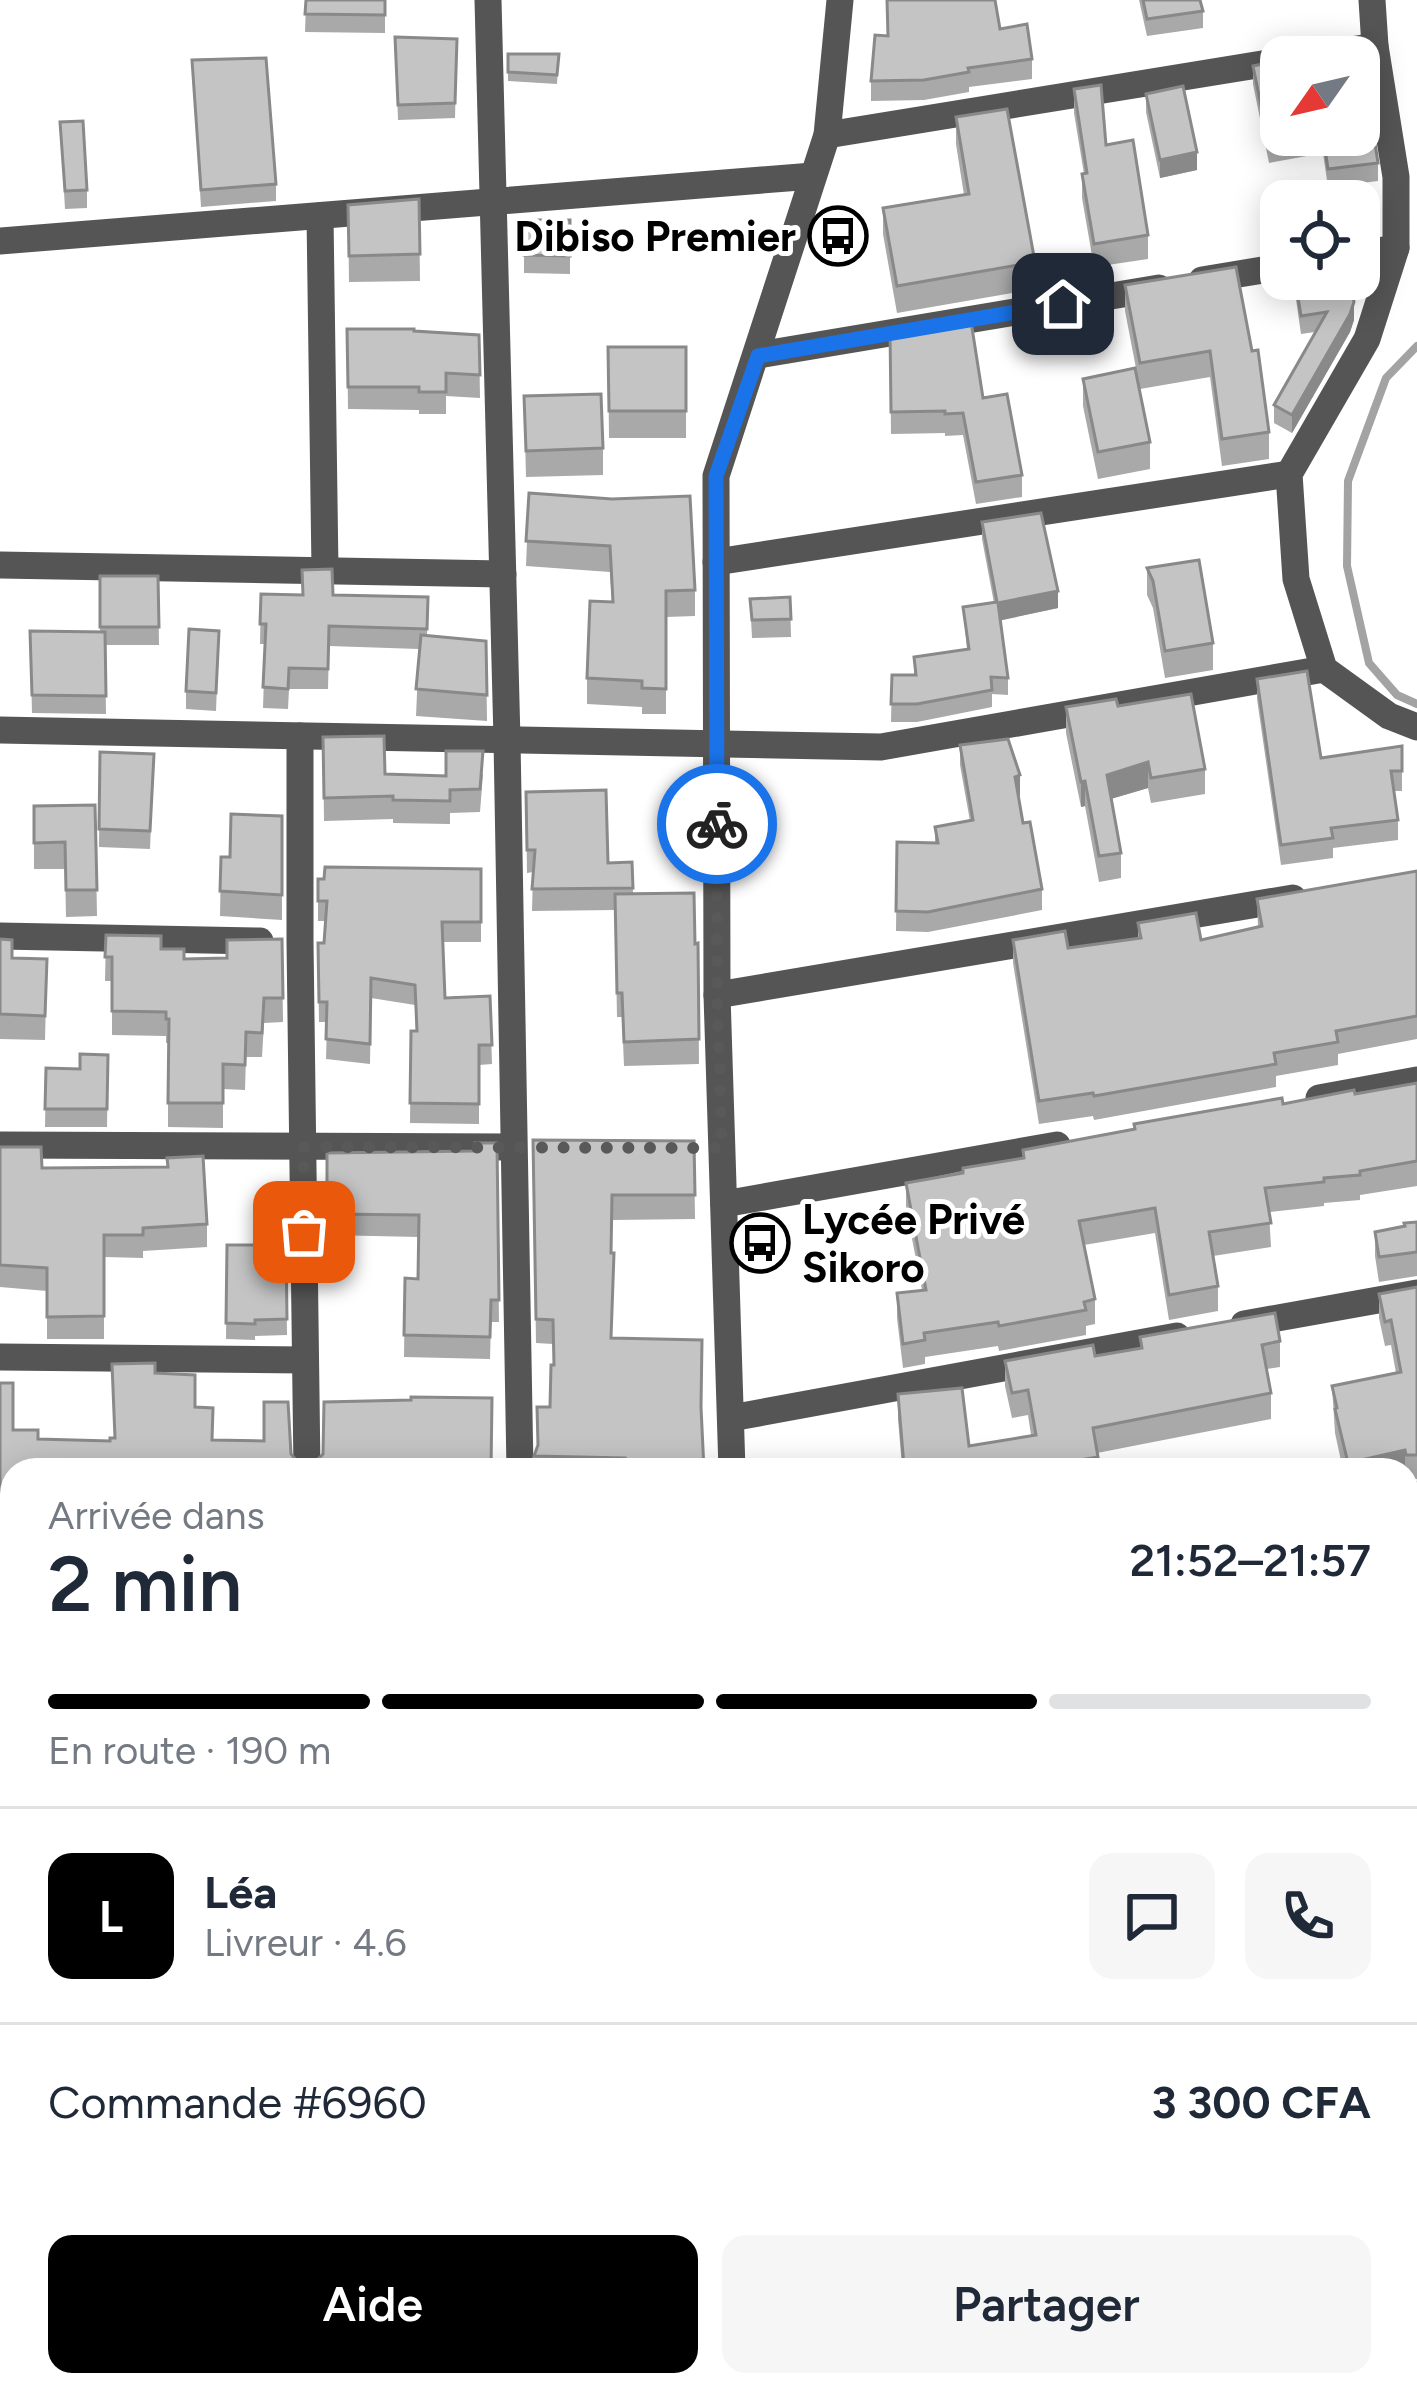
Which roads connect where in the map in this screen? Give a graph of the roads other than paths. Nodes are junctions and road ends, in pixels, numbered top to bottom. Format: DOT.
graph roads {
  1 [pos="488,0"];
  2 [pos="840,0"];
  3 [pos="1372,0"];
  4 [pos="1374,36"];
  5 [pos="1260,65"];
  6 [pos="1380,77"];
  7 [pos="827,135"];
  8 [pos="813,176"];
  9 [pos="493,202"];
  10 [pos="320,216"];
  11 [pos="0,241"];
  12 [pos="1396,248"];
  13 [pos="1380,251"];
  14 [pos="1260,271"];
  15 [pos="758,356"];
  16 [pos="1289,475"];
  17 [pos="716,562"];
  18 [pos="0,566"];
  19 [pos="325,571"];
  20 [pos="503,574"];
  21 [pos="1324,670"];
  22 [pos="1417,727"];
  23 [pos="0,730"];
  24 [pos="300,736"];
  25 [pos="507,740"];
  26 [pos="717,744"];
  27 [pos="1324,892"];
  28 [pos="0,936"];
  29 [pos="300,942"];
  30 [pos="717,995"];
  31 [pos="1417,1080"];
  32 [pos="1302,1101"];
  33 [pos="1094,1138"];
  34 [pos="0,1145"];
  35 [pos="303,1147"];
  36 [pos="527,1148"];
  37 [pos="724,1204"];
  38 [pos="1417,1292"];
  39 [pos="0,1357"];
  40 [pos="305,1360"];
  41 [pos="730,1418"];
  42 [pos="307,1458"];
  43 [pos="520,1458"];
  44 [pos="732,1458"];
  1 -- 9 [label="street"];
  2 -- 7 [label="street"];
  3 -- 4 [label="street"];
  5 -- 7 [label="street"];
  6 -- 12 [label="street"];
  7 -- 8 [label="street"];
  8 -- 9 [label="street"];
  8 -- 15 [label="street"];
  9 -- 10 [label="street"];
  9 -- 20 [label="street"];
  10 -- 11 [label="street"];
  10 -- 19 [label="street"];
  12 -- 13 [label="street"];
  12 -- 16 [label="street"];
  14 -- 15 [label="street"];
  15 -- 17 [label="street"];
  16 -- 17 [label="street"];
  16 -- 21 [label="street"];
  17 -- 26 [label="street"];
  18 -- 19 [label="street"];
  19 -- 20 [label="street"];
  20 -- 25 [label="street"];
  21 -- 22 [label="street"];
  21 -- 26 [label="street"];
  23 -- 24 [label="street"];
  24 -- 25 [label="street"];
  24 -- 29 [label="street"];
  25 -- 26 [label="street"];
  25 -- 36 [label="street"];
  26 -- 30 [label="street"];
  27 -- 30 [label="street"];
  28 -- 29 [label="street"];
  29 -- 35 [label="street"];
  30 -- 37 [label="street"];
  31 -- 32 [label="street"];
  33 -- 37 [label="street"];
  34 -- 35 [label="street"];
  35 -- 36 [label="street"];
  35 -- 40 [label="street"];
  36 -- 43 [label="street"];
  37 -- 41 [label="street"];
  38 -- 41 [label="street"];
  39 -- 40 [label="street"];
  40 -- 42 [label="street"];
  41 -- 44 [label="street"];
}
